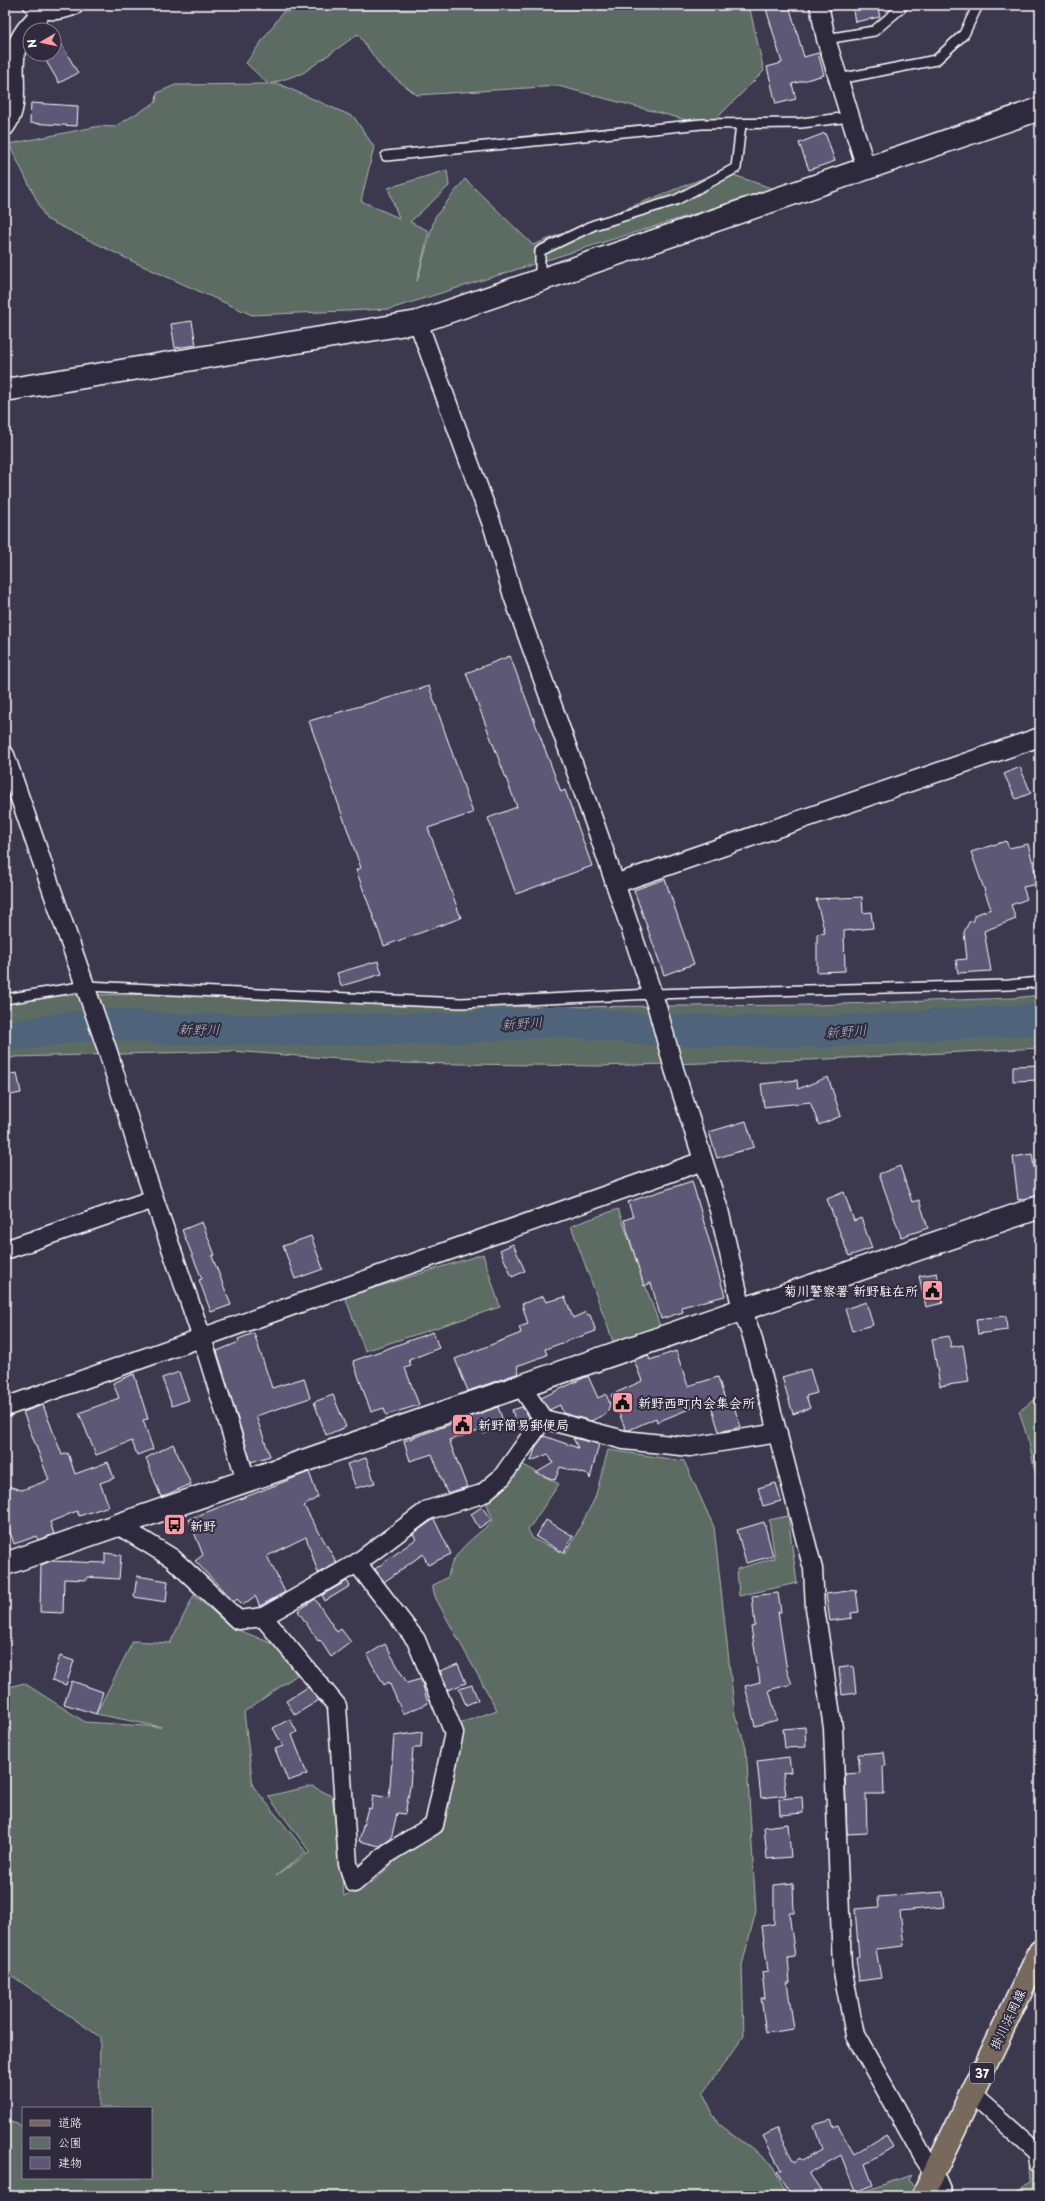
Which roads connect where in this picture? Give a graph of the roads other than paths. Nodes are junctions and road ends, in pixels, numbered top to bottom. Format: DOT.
graph roads {
  1 [pos="75,5"];
  2 [pos="820,5"];
  3 [pos="978,5"];
  4 [pos="38,8"];
  5 [pos="901,8"];
  6 [pos="826,39"];
  7 [pos="839,79"];
  8 [pos="1040,109"];
  9 [pos="850,117"];
  10 [pos="741,124"];
  11 [pos="5,127"];
  12 [pos="386,156"];
  13 [pos="866,168"];
  14 [pos="540,280"];
  15 [pos="418,322"];
  16 [pos="5,390"];
  17 [pos="1040,737"];
  18 [pos="5,755"];
  19 [pos="615,884"];
  20 [pos="1040,982"];
  21 [pos="86,986"];
  22 [pos="5,1000"];
  23 [pos="655,1000"];
  24 [pos="703,1161"];
  25 [pos="154,1199"];
  26 [pos="1040,1207"];
  27 [pos="5,1250"];
  28 [pos="742,1310"];
  29 [pos="202,1338"];
  30 [pos="521,1386"];
  31 [pos="5,1407"];
  32 [pos="543,1419"];
  33 [pos="778,1433"];
  34 [pos="246,1480"];
  35 [pos="118,1525"];
  36 [pos="357,1563"];
  37 [pos="5,1564"];
  38 [pos="263,1617"];
  39 [pos="1040,1951"];
  40 [pos="972,2094"];
  41 [pos="1037,2149"];
  42 [pos="934,2173"];
  43 [pos="923,2196"];
  44 [pos="944,2196"];
  1 -- 4 [label="street"];
  2 -- 6 [label="street"];
  3 -- 7 [label="lane"];
  4 -- 11 [label="street"];
  5 -- 6 [label="lane"];
  6 -- 7 [label="street"];
  7 -- 9 [label="street"];
  8 -- 13 [label="street"];
  9 -- 10 [label="lane"];
  9 -- 13 [label="street"];
  10 -- 12 [label="lane"];
  10 -- 14 [label="lane"];
  13 -- 14 [label="street"];
  14 -- 15 [label="street"];
  15 -- 16 [label="street"];
  15 -- 19 [label="street"];
  17 -- 19 [label="street"];
  18 -- 21 [label="street"];
  19 -- 23 [label="street"];
  20 -- 23 [label="lane"];
  21 -- 22 [label="lane"];
  21 -- 23 [label="lane"];
  21 -- 25 [label="street"];
  23 -- 24 [label="street"];
  24 -- 28 [label="street"];
  24 -- 29 [label="street"];
  25 -- 27 [label="street"];
  25 -- 29 [label="street"];
  26 -- 28 [label="street"];
  28 -- 30 [label="street"];
  28 -- 33 [label="street"];
  29 -- 31 [label="street"];
  29 -- 34 [label="street"];
  30 -- 32 [label="street"];
  30 -- 34 [label="street"];
  32 -- 33 [label="street"];
  32 -- 36 [label="street"];
  33 -- 42 [label="street"];
  34 -- 35 [label="street"];
  35 -- 37 [label="street"];
  35 -- 38 [label="street"];
  36 -- 38 [label="street"];
  36 -- 38 [label="street"];
  39 -- 40 [label="main road, 掛川浜岡線 / 37"];
  40 -- 41 [label="street"];
  40 -- 42 [label="main road, 掛川浜岡線 / 37"];
  42 -- 43 [label="main road, 掛川浜岡線 / 37"];
  42 -- 44 [label="street"];
}
